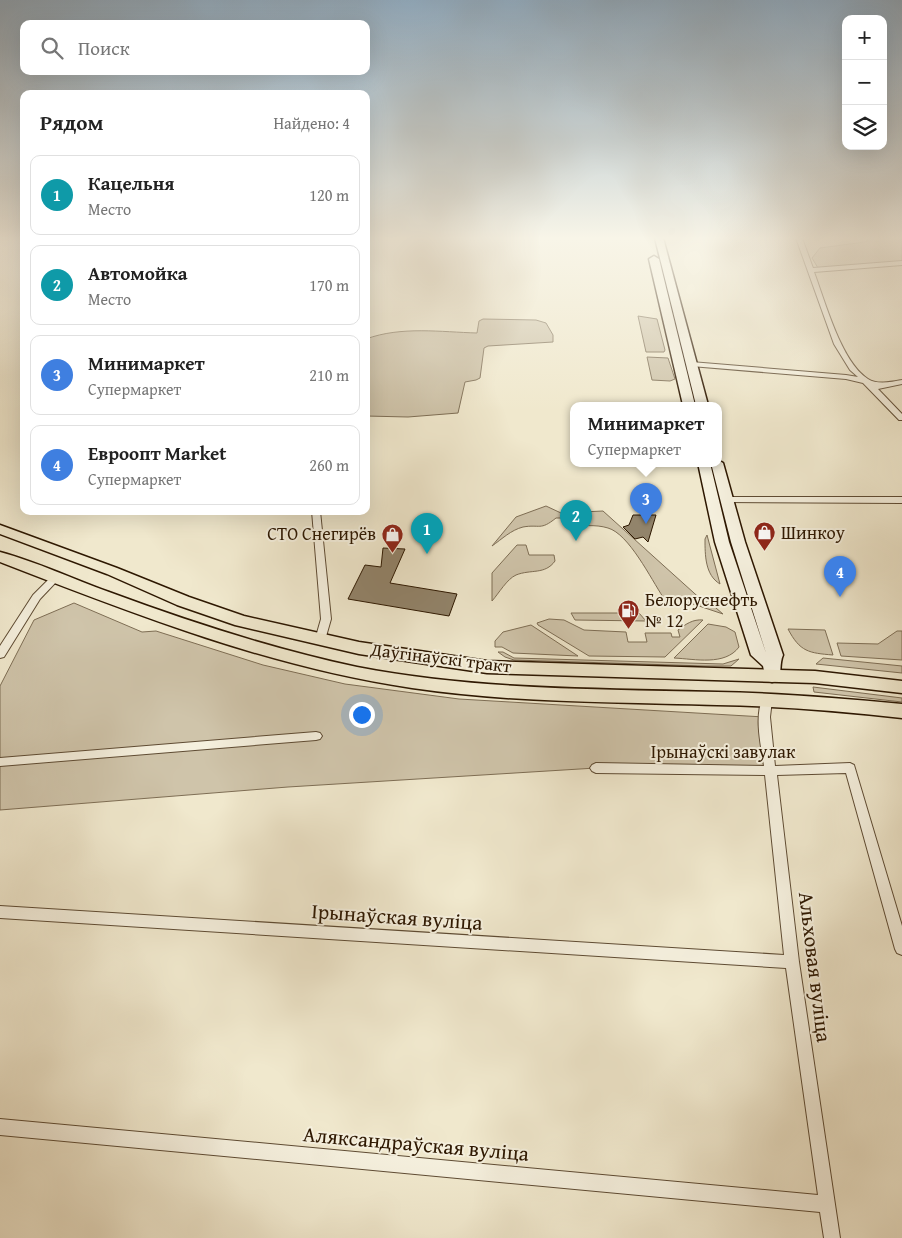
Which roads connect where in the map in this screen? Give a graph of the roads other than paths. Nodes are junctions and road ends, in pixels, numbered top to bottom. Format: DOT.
graph roads {
  1 [pos="663,296"];
  2 [pos="673,296"];
  3 [pos="820,296"];
  4 [pos="691,364"];
  5 [pos="853,368"];
  6 [pos="846,377"];
  7 [pos="865,381"];
  8 [pos="902,382"];
  9 [pos="885,385"];
  10 [pos="878,393"];
  11 [pos="688,402"];
  12 [pos="701,402"];
  13 [pos="902,418"];
  14 [pos="705,467"];
  15 [pos="718,467"];
  16 [pos="726,500"];
  17 [pos="902,500"];
  18 [pos="316,515"];
  19 [pos="0,529"];
  20 [pos="0,558"];
  21 [pos="78,558"];
  22 [pos="55,578"];
  23 [pos="320,640"];
  24 [pos="0,654"];
  25 [pos="554,668"];
  26 [pos="772,670"];
  27 [pos="902,686"];
  28 [pos="555,694"];
  29 [pos="767,700"];
  30 [pos="902,711"];
  31 [pos="316,736"];
  32 [pos="0,762"];
  33 [pos="596,768"];
  34 [pos="770,771"];
  35 [pos="0,912"];
  36 [pos="902,949"];
  37 [pos="792,962"];
  38 [pos="0,1126"];
  39 [pos="827,1204"];
  40 [pos="832,1238"];
  1 -- 11 [label="main road"];
  2 -- 4 [label="main road"];
  3 -- 5 [label="street"];
  4 -- 6 [label="street"];
  4 -- 12 [label="main road"];
  5 -- 6 [label="street"];
  5 -- 7 [label="street"];
  6 -- 7 [label="street"];
  7 -- 9 [label="street"];
  7 -- 10 [label="street"];
  8 -- 9 [label="street"];
  9 -- 10 [label="street"];
  10 -- 13 [label="street"];
  14 -- 26 [label="main road"];
  15 -- 16 [label="main road"];
  16 -- 17 [label="street"];
  16 -- 26 [label="main road"];
  18 -- 23 [label="street"];
  19 -- 21 [label="main road, Даўгінаўскі тракт"];
  20 -- 22 [label="main road, Даўгінаўскі тракт"];
  21 -- 22 [label="main road"];
  21 -- 23 [label="main road, Даўгінаўскі тракт"];
  22 -- 24 [label="street"];
  22 -- 28 [label="main road, Даўгінаўскі тракт"];
  23 -- 25 [label="main road, Даўгінаўскі тракт"];
  25 -- 26 [label="main road, Даўгінаўскі тракт"];
  25 -- 28 [label="main road"];
  26 -- 27 [label="main road, Даўгінаўскі тракт"];
  26 -- 29 [label="main road"];
  28 -- 29 [label="main road, Даўгінаўскі тракт"];
  29 -- 30 [label="main road, Даўгінаўскі тракт"];
  29 -- 34 [label="street, Альховая вуліца"];
  31 -- 32 [label="street"];
  33 -- 34 [label="street, Ірынаўскі завулак"];
  34 -- 36 [label="street, Ірынаўскі завулак"];
  34 -- 37 [label="street, Альховая вуліца"];
  35 -- 37 [label="street, Ірынаўская вуліца"];
  37 -- 39 [label="street, Альховая вуліца"];
  38 -- 39 [label="street, Аляксандраўская вуліца"];
  39 -- 40 [label="street, Альховая вуліца"];
}
